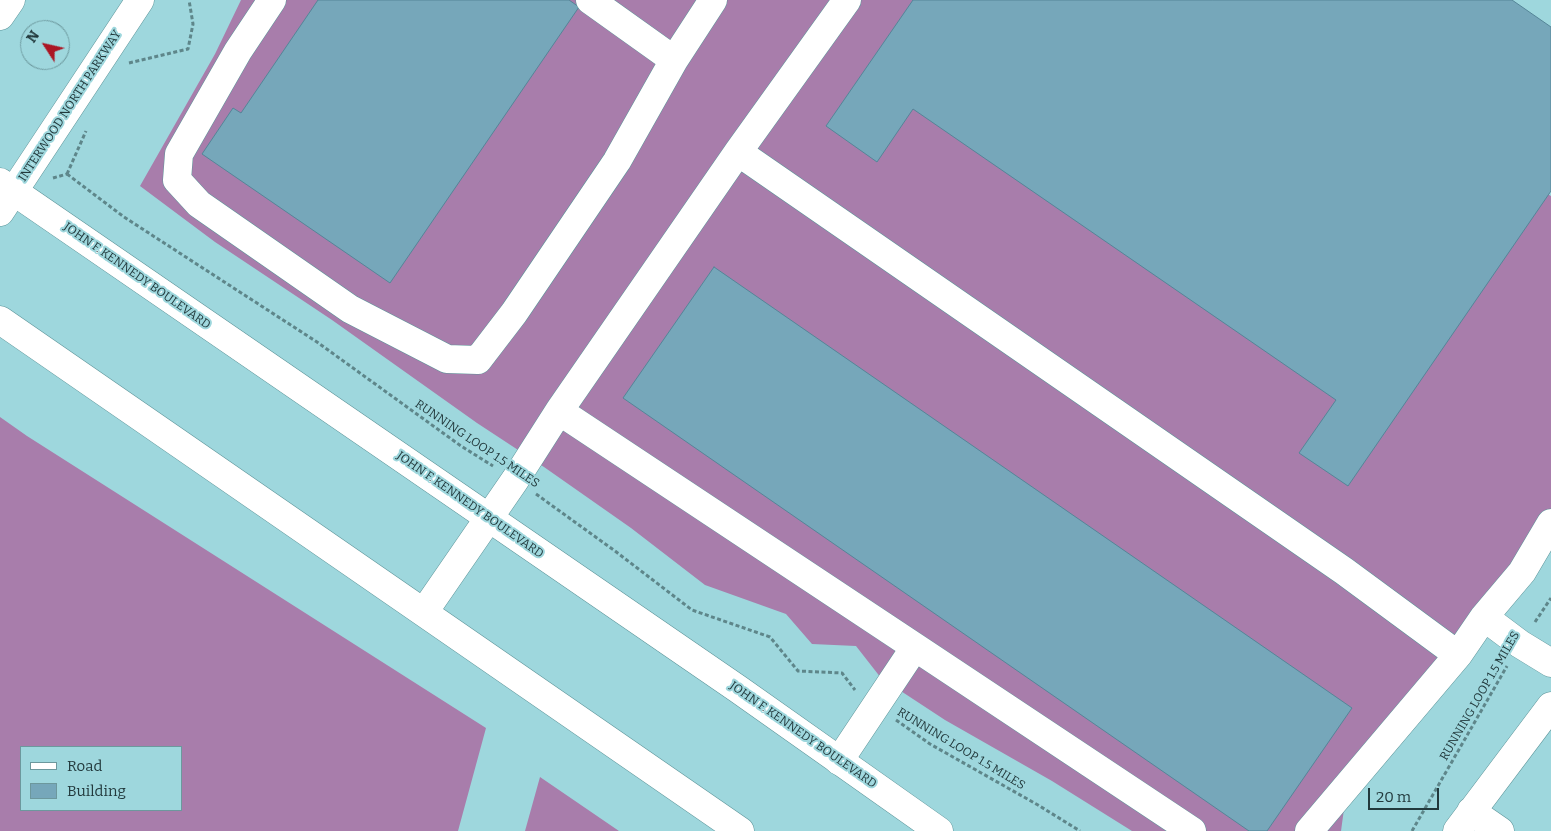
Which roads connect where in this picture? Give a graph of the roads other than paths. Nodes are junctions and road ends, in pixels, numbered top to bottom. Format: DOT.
graph roads {
  1 [pos="11,0"];
  2 [pos="140,0"];
  3 [pos="272,0"];
  4 [pos="590,0"];
  5 [pos="713,0"];
  6 [pos="847,0"];
  7 [pos="0,16"];
  8 [pos="674,60"];
  9 [pos="738,152"];
  10 [pos="5,195"];
  11 [pos="0,320"];
  12 [pos="559,411"];
  13 [pos="489,518"];
  14 [pos="1551,523"];
  15 [pos="424,612"];
  16 [pos="1484,618"];
  17 [pos="915,647"];
  18 [pos="1458,655"];
  19 [pos="1551,663"];
  20 [pos="1551,706"];
  21 [pos="839,761"];
  22 [pos="1464,821"];
  23 [pos="740,831"];
  24 [pos="939,831"];
  25 [pos="1192,831"];
  26 [pos="1309,831"];
  27 [pos="1500,831"];
  1 -- 7 [label="main road"];
  2 -- 10 [label="main road, INTERWOOD NORTH PARKWAY"];
  3 -- 8 [label="main road"];
  4 -- 8 [label="main road"];
  5 -- 8 [label="main road"];
  6 -- 9 [label="main road"];
  9 -- 12 [label="main road"];
  9 -- 18 [label="main road"];
  10 -- 13 [label="main road, JOHN F. KENNEDY BOULEVARD"];
  11 -- 15 [label="main road"];
  12 -- 13 [label="main road"];
  12 -- 17 [label="main road"];
  13 -- 15 [label="main road"];
  13 -- 21 [label="main road, JOHN F. KENNEDY BOULEVARD"];
  14 -- 16 [label="main road"];
  15 -- 23 [label="main road"];
  16 -- 18 [label="main road"];
  16 -- 19 [label="main road"];
  17 -- 21 [label="main road"];
  17 -- 25 [label="main road"];
  18 -- 26 [label="main road"];
  20 -- 22 [label="main road"];
  21 -- 24 [label="main road, JOHN F. KENNEDY BOULEVARD"];
  22 -- 27 [label="main road"];
}
